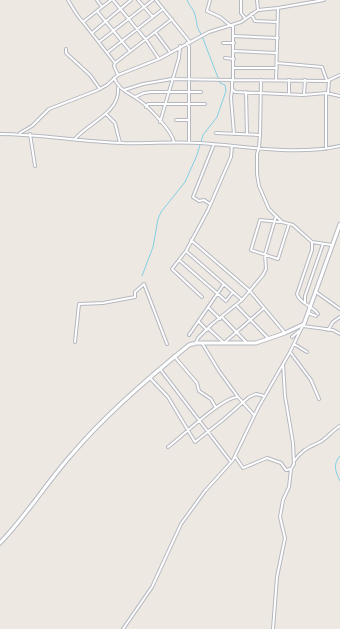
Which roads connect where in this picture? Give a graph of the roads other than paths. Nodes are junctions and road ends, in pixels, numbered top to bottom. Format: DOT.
graph roads {
  1 [pos="68,0"];
  2 [pos="96,0"];
  3 [pos="112,0"];
  4 [pos="131,0"];
  5 [pos="138,0"];
  6 [pos="153,0"];
  7 [pos="156,0"];
  8 [pos="210,0"];
  9 [pos="241,0"];
  10 [pos="258,0"];
  11 [pos="324,0"];
  12 [pos="308,1"];
  13 [pos="102,7"];
  14 [pos="144,7"];
  15 [pos="278,8"];
  16 [pos="120,9"];
  17 [pos="163,9"];
  18 [pos="258,10"];
  19 [pos="97,11"];
  20 [pos="251,14"];
  21 [pos="153,17"];
  22 [pos="245,18"];
  23 [pos="128,19"];
  24 [pos="172,19"];
  25 [pos="105,20"];
  26 [pos="83,22"];
  27 [pos="278,22"];
  28 [pos="232,26"];
  29 [pos="136,29"];
  30 [pos="113,30"];
  31 [pos="155,32"];
  32 [pos="92,33"];
  33 [pos="234,36"];
  34 [pos="278,38"];
  35 [pos="146,39"];
  36 [pos="122,41"];
  37 [pos="99,42"];
  38 [pos="188,42"];
  39 [pos="222,43"];
  40 [pos="234,43"];
  41 [pos="180,46"];
  42 [pos="66,49"];
  43 [pos="130,51"];
  44 [pos="107,52"];
  45 [pos="170,52"];
  46 [pos="234,52"];
  47 [pos="277,53"];
  48 [pos="225,58"];
  49 [pos="159,59"];
  50 [pos="234,59"];
  51 [pos="115,63"];
  52 [pos="277,63"];
  53 [pos="234,68"];
  54 [pos="277,68"];
  55 [pos="340,75"];
  56 [pos="118,76"];
  57 [pos="114,78"];
  58 [pos="172,80"];
  59 [pos="189,80"];
  60 [pos="233,80"];
  61 [pos="261,80"];
  62 [pos="276,80"];
  63 [pos="289,80"];
  64 [pos="305,80"];
  65 [pos="328,81"];
  66 [pos="118,88"];
  67 [pos="100,89"];
  68 [pos="124,90"];
  69 [pos="232,90"];
  70 [pos="169,92"];
  71 [pos="189,92"];
  72 [pos="201,92"];
  73 [pos="246,92"];
  74 [pos="261,92"];
  75 [pos="304,93"];
  76 [pos="327,93"];
  77 [pos="289,94"];
  78 [pos="340,96"];
  79 [pos="135,97"];
  80 [pos="165,104"];
  81 [pos="189,104"];
  82 [pos="205,104"];
  83 [pos="146,107"];
  84 [pos="106,114"];
  85 [pos="176,120"];
  86 [pos="189,120"];
  87 [pos="160,122"];
  88 [pos="216,133"];
  89 [pos="0,134"];
  90 [pos="18,134"];
  91 [pos="30,134"];
  92 [pos="234,134"];
  93 [pos="247,134"];
  94 [pos="260,135"];
  95 [pos="75,139"];
  96 [pos="174,142"];
  97 [pos="189,142"];
  98 [pos="120,143"];
  99 [pos="214,144"];
  100 [pos="232,146"];
  101 [pos="340,146"];
  102 [pos="259,148"];
  103 [pos="326,149"];
  104 [pos="35,166"];
  105 [pos="210,204"];
  106 [pos="276,216"];
  107 [pos="274,222"];
  108 [pos="282,222"];
  109 [pos="289,224"];
  110 [pos="340,226"];
  111 [pos="192,240"];
  112 [pos="312,242"];
  113 [pos="323,244"];
  114 [pos="332,245"];
  115 [pos="186,251"];
  116 [pos="266,256"];
  117 [pos="179,260"];
  118 [pos="224,284"];
  119 [pos="250,291"];
  120 [pos="233,292"];
  121 [pos="316,292"];
  122 [pos="217,293"];
  123 [pos="202,297"];
  124 [pos="242,300"];
  125 [pos="305,303"];
  126 [pos="236,305"];
  127 [pos="310,306"];
  128 [pos="208,307"];
  129 [pos="264,308"];
  130 [pos="340,309"];
  131 [pos="308,313"];
  132 [pos="340,317"];
  133 [pos="221,318"];
  134 [pos="250,320"];
  135 [pos="198,322"];
  136 [pos="303,325"];
  137 [pos="208,329"];
  138 [pos="328,330"];
  139 [pos="300,331"];
  140 [pos="237,332"];
  141 [pos="285,333"];
  142 [pos="340,334"];
  143 [pos="189,335"];
  144 [pos="292,337"];
  145 [pos="269,339"];
  146 [pos="75,342"];
  147 [pos="196,343"];
  148 [pos="202,343"];
  149 [pos="224,343"];
  150 [pos="167,344"];
  151 [pos="247,344"];
  152 [pos="294,344"];
  153 [pos="290,352"];
  154 [pos="307,352"];
  155 [pos="174,356"];
  156 [pos="283,364"];
  157 [pos="160,369"];
  158 [pos="150,378"];
  159 [pos="264,396"];
  160 [pos="238,397"];
  161 [pos="319,400"];
  162 [pos="243,402"];
  163 [pos="216,408"];
  164 [pos="254,415"];
  165 [pos="199,422"];
  166 [pos="340,426"];
  167 [pos="188,432"];
  168 [pos="208,432"];
  169 [pos="168,448"];
  170 [pos="235,456"];
  171 [pos="231,462"];
  172 [pos="294,462"];
  173 [pos="291,469"];
  174 [pos="0,543"];
  175 [pos="123,629"];
  176 [pos="273,629"];
  1 -- 26 [label="street"];
  2 -- 13 [label="street"];
  3 -- 13 [label="street"];
  3 -- 16 [label="street"];
  4 -- 16 [label="street"];
  5 -- 14 [label="street"];
  6 -- 14 [label="street"];
  7 -- 17 [label="street"];
  8 -- 28 [label="street"];
  9 -- 22 [label="street"];
  10 -- 18 [label="street"];
  11 -- 12 [label="street"];
  12 -- 15 [label="street"];
  13 -- 19 [label="street"];
  14 -- 21 [label="street"];
  14 -- 23 [label="street"];
  15 -- 18 [label="street"];
  15 -- 27 [label="street"];
  16 -- 23 [label="street"];
  16 -- 25 [label="street"];
  17 -- 21 [label="street"];
  17 -- 24 [label="street"];
  18 -- 20 [label="street"];
  19 -- 25 [label="street"];
  19 -- 26 [label="street"];
  20 -- 22 [label="street"];
  20 -- 27 [label="street"];
  21 -- 29 [label="street"];
  22 -- 28 [label="street"];
  23 -- 29 [label="street"];
  23 -- 30 [label="street"];
  24 -- 31 [label="street"];
  24 -- 38 [label="street"];
  25 -- 30 [label="street"];
  25 -- 32 [label="street"];
  26 -- 32 [label="street"];
  27 -- 34 [label="street"];
  28 -- 33 [label="street"];
  28 -- 38 [label="street"];
  29 -- 35 [label="street"];
  29 -- 36 [label="street"];
  30 -- 36 [label="street"];
  30 -- 37 [label="street"];
  31 -- 35 [label="street"];
  31 -- 45 [label="street"];
  32 -- 37 [label="street"];
  33 -- 34 [label="street"];
  33 -- 40 [label="street"];
  34 -- 47 [label="street"];
  35 -- 43 [label="street"];
  35 -- 49 [label="street"];
  36 -- 43 [label="street"];
  36 -- 44 [label="street"];
  37 -- 44 [label="street"];
  38 -- 41 [label="street"];
  38 -- 59 [label="street"];
  39 -- 40 [label="street"];
  40 -- 46 [label="street"];
  41 -- 45 [label="street"];
  41 -- 58 [label="street"];
  42 -- 67 [label="street"];
  43 -- 51 [label="street"];
  44 -- 51 [label="street"];
  45 -- 49 [label="street"];
  46 -- 47 [label="street"];
  46 -- 50 [label="street"];
  47 -- 52 [label="street"];
  48 -- 50 [label="street"];
  49 -- 56 [label="street"];
  50 -- 53 [label="street"];
  51 -- 56 [label="street"];
  52 -- 54 [label="street"];
  52 -- 65 [label="street"];
  53 -- 54 [label="street"];
  53 -- 60 [label="street"];
  54 -- 62 [label="street"];
  55 -- 65 [label="street"];
  56 -- 57 [label="street"];
  57 -- 66 [label="street"];
  57 -- 67 [label="street"];
  58 -- 59 [label="street"];
  58 -- 68 [label="street"];
  58 -- 70 [label="street"];
  59 -- 60 [label="street"];
  59 -- 71 [label="street"];
  60 -- 61 [label="street"];
  60 -- 69 [label="street"];
  61 -- 62 [label="street"];
  61 -- 74 [label="street"];
  62 -- 63 [label="street"];
  63 -- 64 [label="street"];
  63 -- 77 [label="street"];
  64 -- 65 [label="street"];
  64 -- 75 [label="street"];
  65 -- 76 [label="street"];
  66 -- 68 [label="street"];
  66 -- 84 [label="street"];
  67 -- 90 [label="street"];
  68 -- 79 [label="street"];
  69 -- 73 [label="street"];
  69 -- 92 [label="street"];
  70 -- 71 [label="street"];
  70 -- 79 [label="street"];
  70 -- 80 [label="street"];
  71 -- 72 [label="street"];
  71 -- 81 [label="street"];
  73 -- 74 [label="street"];
  73 -- 93 [label="street"];
  74 -- 77 [label="street"];
  74 -- 94 [label="street"];
  75 -- 76 [label="street"];
  75 -- 77 [label="street"];
  76 -- 78 [label="street"];
  76 -- 103 [label="street"];
  79 -- 83 [label="street"];
  80 -- 81 [label="street"];
  80 -- 83 [label="street"];
  80 -- 87 [label="street"];
  81 -- 82 [label="street"];
  81 -- 86 [label="street"];
  83 -- 87 [label="street"];
  84 -- 95 [label="street"];
  84 -- 98 [label="street"];
  85 -- 86 [label="street"];
  86 -- 97 [label="street"];
  87 -- 96 [label="street"];
  88 -- 92 [label="street"];
  89 -- 90 [label="street"];
  90 -- 91 [label="street"];
  91 -- 95 [label="street"];
  91 -- 104 [label="street"];
  92 -- 93 [label="street"];
  93 -- 94 [label="street"];
  94 -- 102 [label="street"];
  95 -- 98 [label="street"];
  96 -- 97 [label="street"];
  96 -- 98 [label="street"];
  97 -- 99 [label="street"];
  99 -- 100 [label="street"];
  99 -- 105 [label="street"];
  100 -- 102 [label="street"];
  100 -- 105 [label="street"];
  101 -- 103 [label="street"];
  102 -- 103 [label="street"];
  102 -- 106 [label="street"];
  105 -- 111 [label="street"];
  106 -- 107 [label="street"];
  106 -- 108 [label="street"];
  107 -- 108 [label="street"];
  107 -- 116 [label="street"];
  107 -- 116 [label="street"];
  108 -- 109 [label="street"];
  109 -- 112 [label="street"];
  109 -- 116 [label="street"];
  110 -- 114 [label="street"];
  111 -- 115 [label="street"];
  111 -- 119 [label="street"];
  112 -- 113 [label="street"];
  112 -- 125 [label="street"];
  113 -- 114 [label="street"];
  113 -- 125 [label="street"];
  114 -- 121 [label="street"];
  115 -- 117 [label="street"];
  115 -- 118 [label="street"];
  116 -- 119 [label="street"];
  117 -- 122 [label="street"];
  117 -- 123 [label="street"];
  118 -- 120 [label="street"];
  118 -- 122 [label="street"];
  119 -- 124 [label="street"];
  119 -- 129 [label="street"];
  120 -- 122 [label="street"];
  120 -- 124 [label="street"];
  121 -- 127 [label="street"];
  121 -- 130 [label="street"];
  122 -- 128 [label="street"];
  124 -- 126 [label="street"];
  125 -- 127 [label="street"];
  126 -- 133 [label="street"];
  126 -- 134 [label="street"];
  127 -- 131 [label="street"];
  127 -- 131 [label="street"];
  128 -- 133 [label="street"];
  128 -- 135 [label="street"];
  129 -- 134 [label="street"];
  129 -- 141 [label="street"];
  131 -- 136 [label="street"];
  132 -- 138 [label="street"];
  133 -- 137 [label="street"];
  133 -- 140 [label="street"];
  134 -- 140 [label="street"];
  134 -- 145 [label="street"];
  135 -- 137 [label="street"];
  135 -- 143 [label="street"];
  136 -- 138 [label="street"];
  136 -- 139 [label="street"];
  136 -- 141 [label="street"];
  137 -- 147 [label="street"];
  137 -- 149 [label="street"];
  138 -- 142 [label="street"];
  139 -- 144 [label="street"];
  139 -- 152 [label="street"];
  140 -- 149 [label="street"];
  140 -- 151 [label="street"];
  141 -- 145 [label="street"];
  145 -- 151 [label="street"];
  146 -- 150 [label="street"];
  147 -- 148 [label="street"];
  147 -- 155 [label="street"];
  148 -- 149 [label="street"];
  148 -- 160 [label="street"];
  149 -- 151 [label="street"];
  152 -- 153 [label="street"];
  152 -- 154 [label="street"];
  153 -- 156 [label="street"];
  153 -- 161 [label="street"];
  155 -- 157 [label="street"];
  155 -- 163 [label="street"];
  156 -- 159 [label="street"];
  156 -- 172 [label="street"];
  157 -- 158 [label="street"];
  157 -- 165 [label="street"];
  158 -- 167 [label="street"];
  158 -- 174 [label="street"];
  159 -- 162 [label="street"];
  159 -- 164 [label="street"];
  160 -- 162 [label="street"];
  160 -- 163 [label="street"];
  162 -- 164 [label="street"];
  162 -- 168 [label="street"];
  163 -- 165 [label="street"];
  164 -- 170 [label="street"];
  165 -- 167 [label="street"];
  165 -- 168 [label="street"];
  166 -- 172 [label="street"];
  167 -- 168 [label="street"];
  167 -- 169 [label="street"];
  168 -- 171 [label="street"];
  170 -- 171 [label="street"];
  170 -- 173 [label="street"];
  171 -- 175 [label="street"];
  172 -- 173 [label="street"];
  173 -- 176 [label="street"];
}
